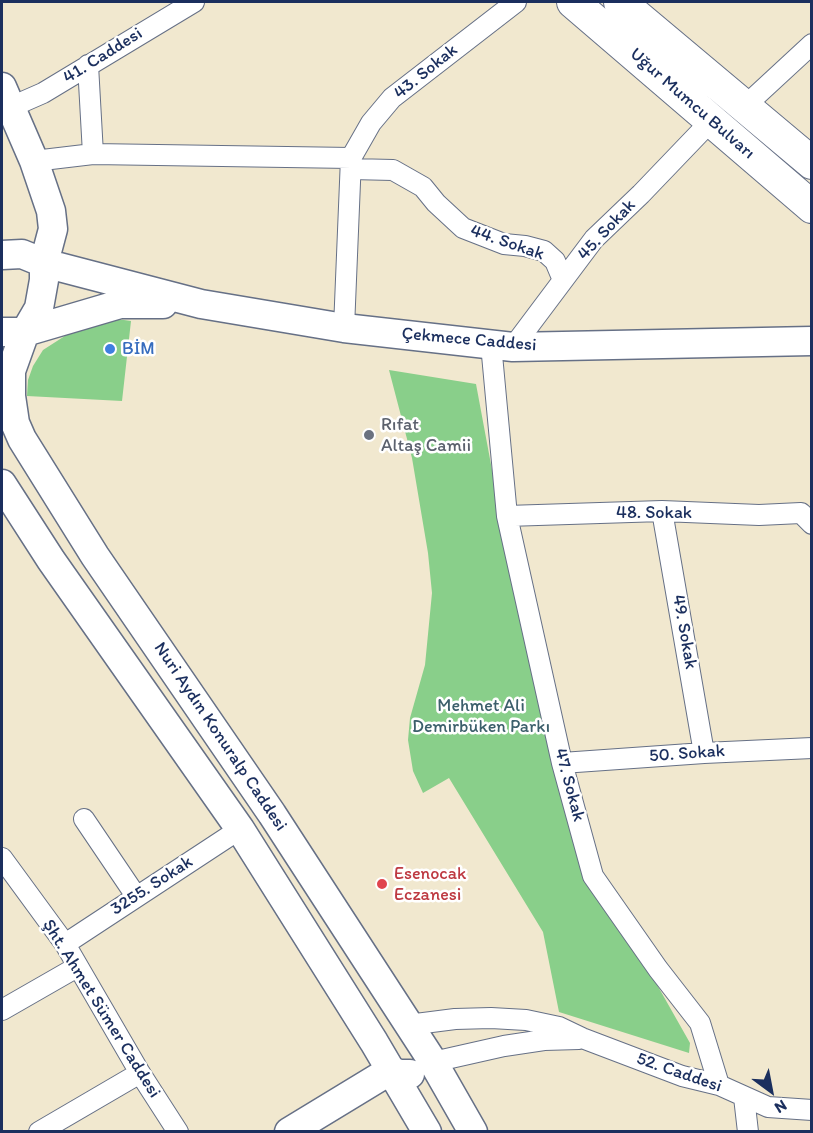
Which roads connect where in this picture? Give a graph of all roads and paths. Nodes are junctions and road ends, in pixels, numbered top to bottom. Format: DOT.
graph roads {
  1 [pos="194,2"];
  2 [pos="516,2"];
  3 [pos="573,2"];
  4 [pos="620,2"];
  5 [pos="812,44"];
  6 [pos="88,65"];
  7 [pos="745,106"];
  8 [pos="5,107"];
  9 [pos="711,121"];
  10 [pos="93,154"];
  11 [pos="34,161"];
  12 [pos="351,163"];
  13 [pos="812,163"];
  14 [pos="812,207"];
  15 [pos="2,255"];
  16 [pos="44,263"];
  17 [pos="563,280"];
  18 [pos="201,304"];
  19 [pos="344,328"];
  20 [pos="13,332"];
  21 [pos="812,341"];
  22 [pos="502,346"];
  23 [pos="2,484"];
  24 [pos="662,511"];
  25 [pos="507,516"];
  26 [pos="806,518"];
  27 [pos="812,748"];
  28 [pos="704,753"];
  29 [pos="562,763"];
  30 [pos="84,819"];
  31 [pos="240,829"];
  32 [pos="2,858"];
  33 [pos="136,896"];
  34 [pos="65,944"];
  35 [pos="77,967"];
  36 [pos="2,1010"];
  37 [pos="408,1024"];
  38 [pos="582,1038"];
  39 [pos="374,1042"];
  40 [pos="433,1062"];
  41 [pos="391,1070"];
  42 [pos="140,1073"];
  43 [pos="719,1085"];
  44 [pos="744,1097"];
  45 [pos="812,1110"];
  46 [pos="39,1131"];
  47 [pos="178,1131"];
  48 [pos="289,1131"];
  49 [pos="427,1131"];
  50 [pos="473,1131"];
  51 [pos="748,1131"];
  1 -- 6 [label="street, 41. Caddesi"];
  2 -- 12 [label="street, 43. Sokak"];
  3 -- 9 [label="main road, Uğur Mumcu Bulvarı"];
  4 -- 7 [label="main road, Uğur Mumcu Bulvarı"];
  5 -- 7 [label="street"];
  6 -- 8 [label="street, 41. Caddesi"];
  6 -- 10 [label="street"];
  7 -- 13 [label="main road, Uğur Mumcu Bulvarı"];
  8 -- 11 [label="street"];
  9 -- 14 [label="main road, Uğur Mumcu Bulvarı"];
  9 -- 17 [label="street, 45. Sokak"];
  10 -- 11 [label="street, 44. Sokak"];
  10 -- 12 [label="street, 44. Sokak"];
  11 -- 16 [label="street"];
  12 -- 17 [label="street, 44. Sokak"];
  12 -- 19 [label="street"];
  15 -- 16 [label="street, Çekmece Caddesi"];
  16 -- 18 [label="street, Çekmece Caddesi"];
  16 -- 20 [label="street"];
  17 -- 22 [label="street, 45. Sokak"];
  18 -- 19 [label="street, Çekmece Caddesi"];
  18 -- 20 [label="street, Çekmece Caddesi"];
  19 -- 22 [label="street, Çekmece Caddesi"];
  20 -- 37 [label="street, Nuri Aydın Konuralp Caddesi"];
  21 -- 22 [label="street, Çekmece Caddesi"];
  22 -- 25 [label="street, 47. Sokak"];
  23 -- 31 [label="street, Nuri Aydın Konuralp Caddesi"];
  24 -- 25 [label="street, 48. Sokak"];
  24 -- 26 [label="street, 48. Sokak"];
  24 -- 28 [label="street, 49. Sokak"];
  25 -- 29 [label="street, 47. Sokak"];
  27 -- 28 [label="street, 50. Sokak"];
  28 -- 29 [label="street, 50. Sokak"];
  29 -- 43 [label="street, 47. Sokak"];
  30 -- 33 [label="street"];
  31 -- 33 [label="street, 3255. Sokak"];
  31 -- 39 [label="street, Nuri Aydın Konuralp Caddesi"];
  32 -- 34 [label="street, Şht. Ahmet Sümer Caddesi"];
  33 -- 34 [label="street, 3255. Sokak"];
  34 -- 35 [label="street, Şht. Ahmet Sümer Caddesi"];
  35 -- 36 [label="street"];
  35 -- 42 [label="street, Şht. Ahmet Sümer Caddesi"];
  37 -- 38 [label="street, 52. Caddesi"];
  37 -- 39 [label="street"];
  37 -- 40 [label="street, Nuri Aydın Konuralp Caddesi"];
  38 -- 40 [label="street, 52. Caddesi"];
  38 -- 43 [label="street, 52. Caddesi"];
  39 -- 41 [label="street, Nuri Aydın Konuralp Caddesi"];
  40 -- 41 [label="street"];
  40 -- 50 [label="street, Nuri Aydın Konuralp Caddesi"];
  41 -- 48 [label="street"];
  41 -- 49 [label="street, Nuri Aydın Konuralp Caddesi"];
  42 -- 46 [label="street"];
  42 -- 47 [label="street, Şht. Ahmet Sümer Caddesi"];
  43 -- 44 [label="street, 52. Caddesi"];
  44 -- 45 [label="street, 52. Caddesi"];
  44 -- 51 [label="street"];
}
